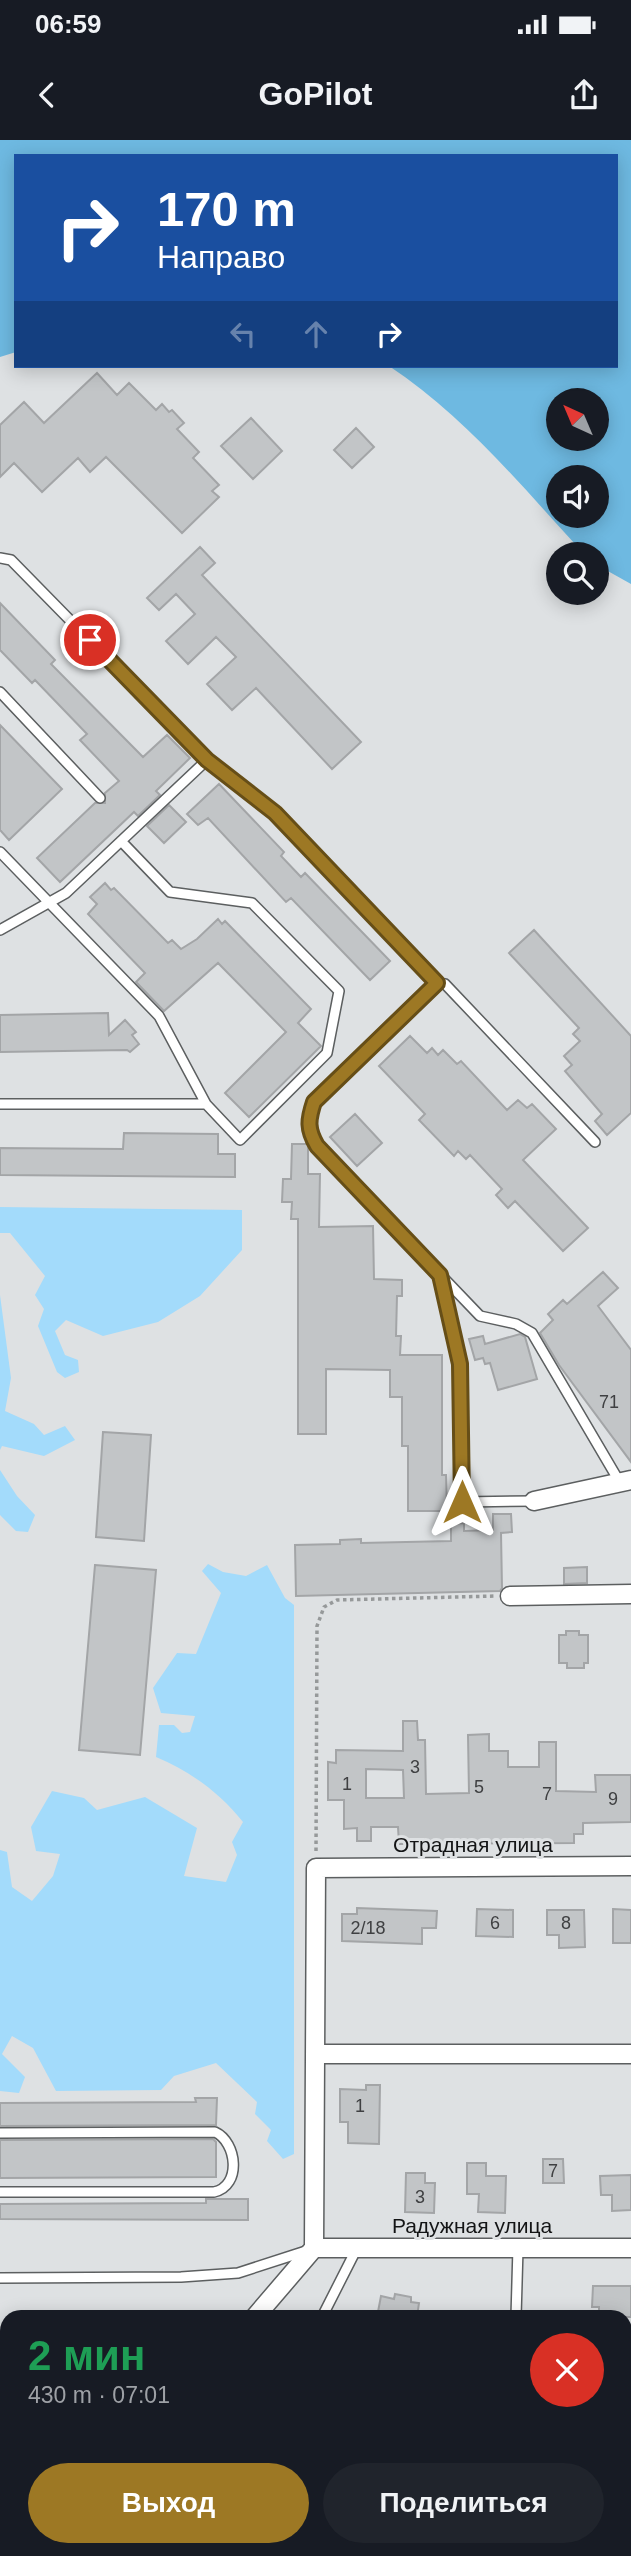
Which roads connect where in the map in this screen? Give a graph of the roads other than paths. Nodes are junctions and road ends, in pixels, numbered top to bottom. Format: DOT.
graph roads {
  1 [pos="0,558"];
  2 [pos="0,692"];
  3 [pos="207,760"];
  4 [pos="100,798"];
  5 [pos="121,841"];
  6 [pos="0,852"];
  7 [pos="49,902"];
  8 [pos="0,930"];
  9 [pos="437,983"];
  10 [pos="0,1104"];
  11 [pos="206,1104"];
  12 [pos="595,1142"];
  13 [pos="440,1275"];
  14 [pos="625,1480"];
  15 [pos="534,1501"];
  16 [pos="631,1594"];
  17 [pos="510,1596"];
  18 [pos="631,1866"];
  19 [pos="315,2054"];
  20 [pos="631,2054"];
  21 [pos="0,2133"];
  22 [pos="0,2192"];
  23 [pos="314,2248"];
  24 [pos="357,2248"];
  25 [pos="518,2248"];
  26 [pos="631,2248"];
  27 [pos="0,2278"];
  28 [pos="261,2310"];
  29 [pos="326,2310"];
  30 [pos="516,2310"];
  1 -- 3 [label="lane"];
  2 -- 4 [label="lane"];
  3 -- 5 [label="lane"];
  3 -- 9 [label="lane"];
  5 -- 7 [label="lane"];
  5 -- 11 [label="lane"];
  6 -- 7 [label="lane"];
  7 -- 8 [label="lane"];
  7 -- 11 [label="lane"];
  9 -- 12 [label="lane"];
  9 -- 13 [label="lane"];
  10 -- 11 [label="lane"];
  13 -- 14 [label="lane"];
  13 -- 15 [label="lane"];
  14 -- 15 [label="street"];
  16 -- 17 [label="street"];
  18 -- 19 [label="street, Отрадная улица"];
  19 -- 20 [label="street"];
  19 -- 23 [label="street"];
  21 -- 22 [label="lane"];
  23 -- 24 [label="street, Радужная улица"];
  23 -- 27 [label="lane"];
  23 -- 28 [label="street"];
  24 -- 25 [label="street, Радужная улица"];
  24 -- 29 [label="lane"];
  25 -- 26 [label="street, Радужная улица"];
  25 -- 30 [label="lane"];
}
